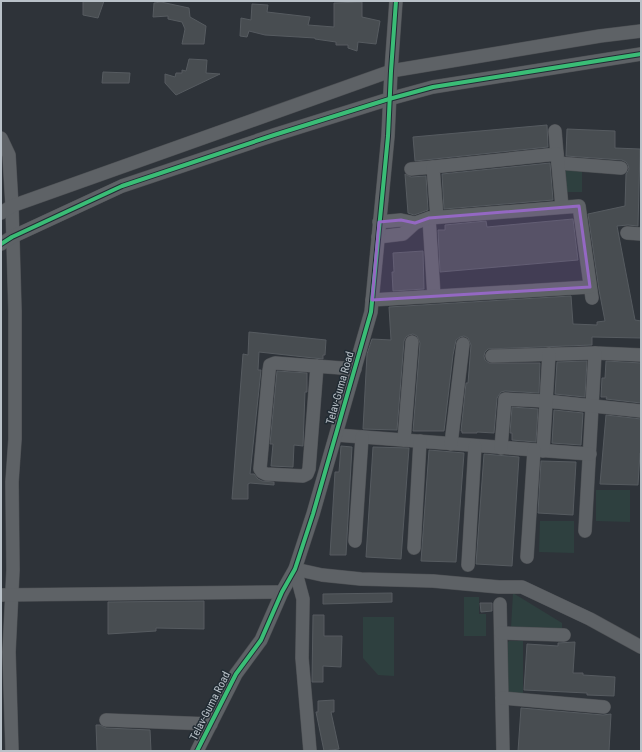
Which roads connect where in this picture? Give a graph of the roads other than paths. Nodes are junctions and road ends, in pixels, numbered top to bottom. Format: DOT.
graph roads {
  1 [pos="396,1"];
  2 [pos="641,31"];
  3 [pos="641,54"];
  4 [pos="390,71"];
  5 [pos="389,99"];
  6 [pos="555,131"];
  7 [pos="1,138"];
  8 [pos="557,159"];
  9 [pos="434,167"];
  10 [pos="620,168"];
  11 [pos="411,169"];
  12 [pos="562,207"];
  13 [pos="6,210"];
  14 [pos="433,217"];
  15 [pos="379,222"];
  16 [pos="415,223"];
  17 [pos="627,233"];
  18 [pos="641,234"];
  19 [pos="378,237"];
  20 [pos="6,240"];
  21 [pos="434,296"];
  22 [pos="372,300"];
  23 [pos="412,342"];
  24 [pos="463,344"];
  25 [pos="595,353"];
  26 [pos="549,354"];
  27 [pos="641,355"];
  28 [pos="492,356"];
  29 [pos="317,366"];
  30 [pos="354,369"];
  31 [pos="546,401"];
  32 [pos="592,406"];
  33 [pos="641,411"];
  34 [pos="336,435"];
  35 [pos="362,437"];
  36 [pos="404,440"];
  37 [pos="420,441"];
  38 [pos="451,444"];
  39 [pos="475,446"];
  40 [pos="501,448"];
  41 [pos="538,450"];
  42 [pos="590,454"];
  43 [pos="585,531"];
  44 [pos="355,540"];
  45 [pos="414,548"];
  46 [pos="527,557"];
  47 [pos="468,565"];
  48 [pos="295,569"];
  49 [pos="282,592"];
  50 [pos="6,595"];
  51 [pos="500,604"];
  52 [pos="501,633"];
  53 [pos="564,635"];
  54 [pos="641,647"];
  55 [pos="502,698"];
  56 [pos="604,707"];
  57 [pos="106,720"];
  58 [pos="211,724"];
  59 [pos="12,751"];
  60 [pos="197,751"];
  61 [pos="310,751"];
  62 [pos="502,751"];
  1 -- 4 [label="street, Telav-Guma Road"];
  2 -- 4 [label="street"];
  3 -- 5 [label="street"];
  4 -- 5 [label="street, Telav-Guma Road"];
  4 -- 13 [label="street"];
  5 -- 15 [label="street, Telav-Guma Road"];
  5 -- 20 [label="street"];
  6 -- 8 [label="street"];
  7 -- 13 [label="street"];
  8 -- 9 [label="street"];
  8 -- 10 [label="street"];
  8 -- 12 [label="street"];
  9 -- 11 [label="street"];
  9 -- 14 [label="street"];
  12 -- 14 [label="street"];
  12 -- 21 [label="street"];
  13 -- 20 [label="street"];
  14 -- 16 [label="street"];
  14 -- 21 [label="street"];
  15 -- 16 [label="street"];
  15 -- 19 [label="street, Telav-Guma Road"];
  16 -- 19 [label="street"];
  17 -- 18 [label="street"];
  19 -- 22 [label="street, Telav-Guma Road"];
  20 -- 50 [label="street"];
  21 -- 22 [label="street"];
  22 -- 30 [label="street, Telav-Guma Road"];
  23 -- 36 [label="street"];
  24 -- 38 [label="street"];
  25 -- 26 [label="street"];
  25 -- 27 [label="street"];
  25 -- 32 [label="street"];
  26 -- 28 [label="street"];
  26 -- 31 [label="street"];
  29 -- 29 [label="street"];
  29 -- 30 [label="street"];
  30 -- 34 [label="street, Telav-Guma Road"];
  31 -- 32 [label="street"];
  31 -- 40 [label="street"];
  31 -- 41 [label="street"];
  32 -- 33 [label="street"];
  32 -- 42 [label="street"];
  34 -- 35 [label="street"];
  34 -- 48 [label="street, Telav-Guma Road"];
  35 -- 36 [label="street"];
  35 -- 44 [label="street"];
  36 -- 37 [label="street"];
  37 -- 38 [label="street"];
  37 -- 45 [label="street"];
  38 -- 39 [label="street"];
  39 -- 40 [label="street"];
  39 -- 47 [label="street"];
  40 -- 41 [label="street"];
  41 -- 42 [label="street"];
  41 -- 46 [label="street"];
  42 -- 43 [label="street"];
  48 -- 49 [label="street, Telav-Guma Road"];
  48 -- 54 [label="street"];
  48 -- 61 [label="street"];
  49 -- 50 [label="street"];
  49 -- 58 [label="street, Telav-Guma Road"];
  50 -- 59 [label="street"];
  51 -- 52 [label="street"];
  52 -- 53 [label="street"];
  52 -- 55 [label="street"];
  55 -- 56 [label="street"];
  55 -- 62 [label="street"];
  57 -- 58 [label="street"];
  58 -- 60 [label="street, Telav-Guma Road"];
}
